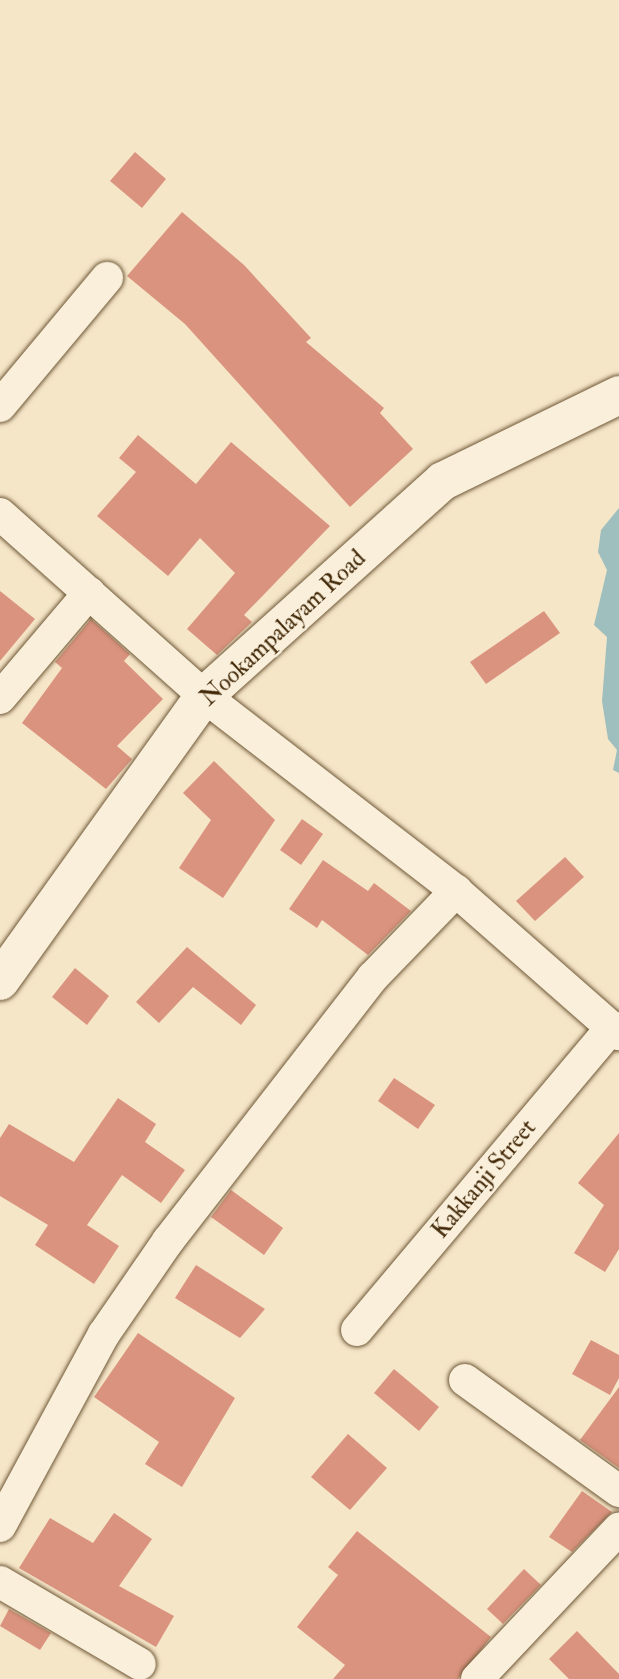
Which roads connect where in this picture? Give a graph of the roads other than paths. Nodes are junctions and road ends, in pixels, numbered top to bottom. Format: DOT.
graph roads {
  1 [pos="107,278"];
  2 [pos="619,395"];
  3 [pos="0,406"];
  4 [pos="0,514"];
  5 [pos="89,593"];
  6 [pos="204,696"];
  7 [pos="0,698"];
  8 [pos="456,891"];
  9 [pos="0,981"];
  10 [pos="615,1031"];
  11 [pos="357,1330"];
  12 [pos="465,1380"];
  13 [pos="619,1491"];
  14 [pos="0,1526"];
  15 [pos="619,1530"];
  16 [pos="0,1582"];
  17 [pos="140,1664"];
  18 [pos="477,1679"];
  1 -- 3 [label="street"];
  2 -- 6 [label="street, Nookampalayam Road"];
  4 -- 5 [label="street"];
  5 -- 6 [label="street"];
  5 -- 7 [label="street"];
  6 -- 8 [label="street"];
  6 -- 9 [label="street, Nookampalayam Road"];
  8 -- 10 [label="street"];
  8 -- 14 [label="street"];
  10 -- 11 [label="street, Kakkanji Street"];
  12 -- 13 [label="street"];
  15 -- 18 [label="street"];
  16 -- 17 [label="street"];
}
